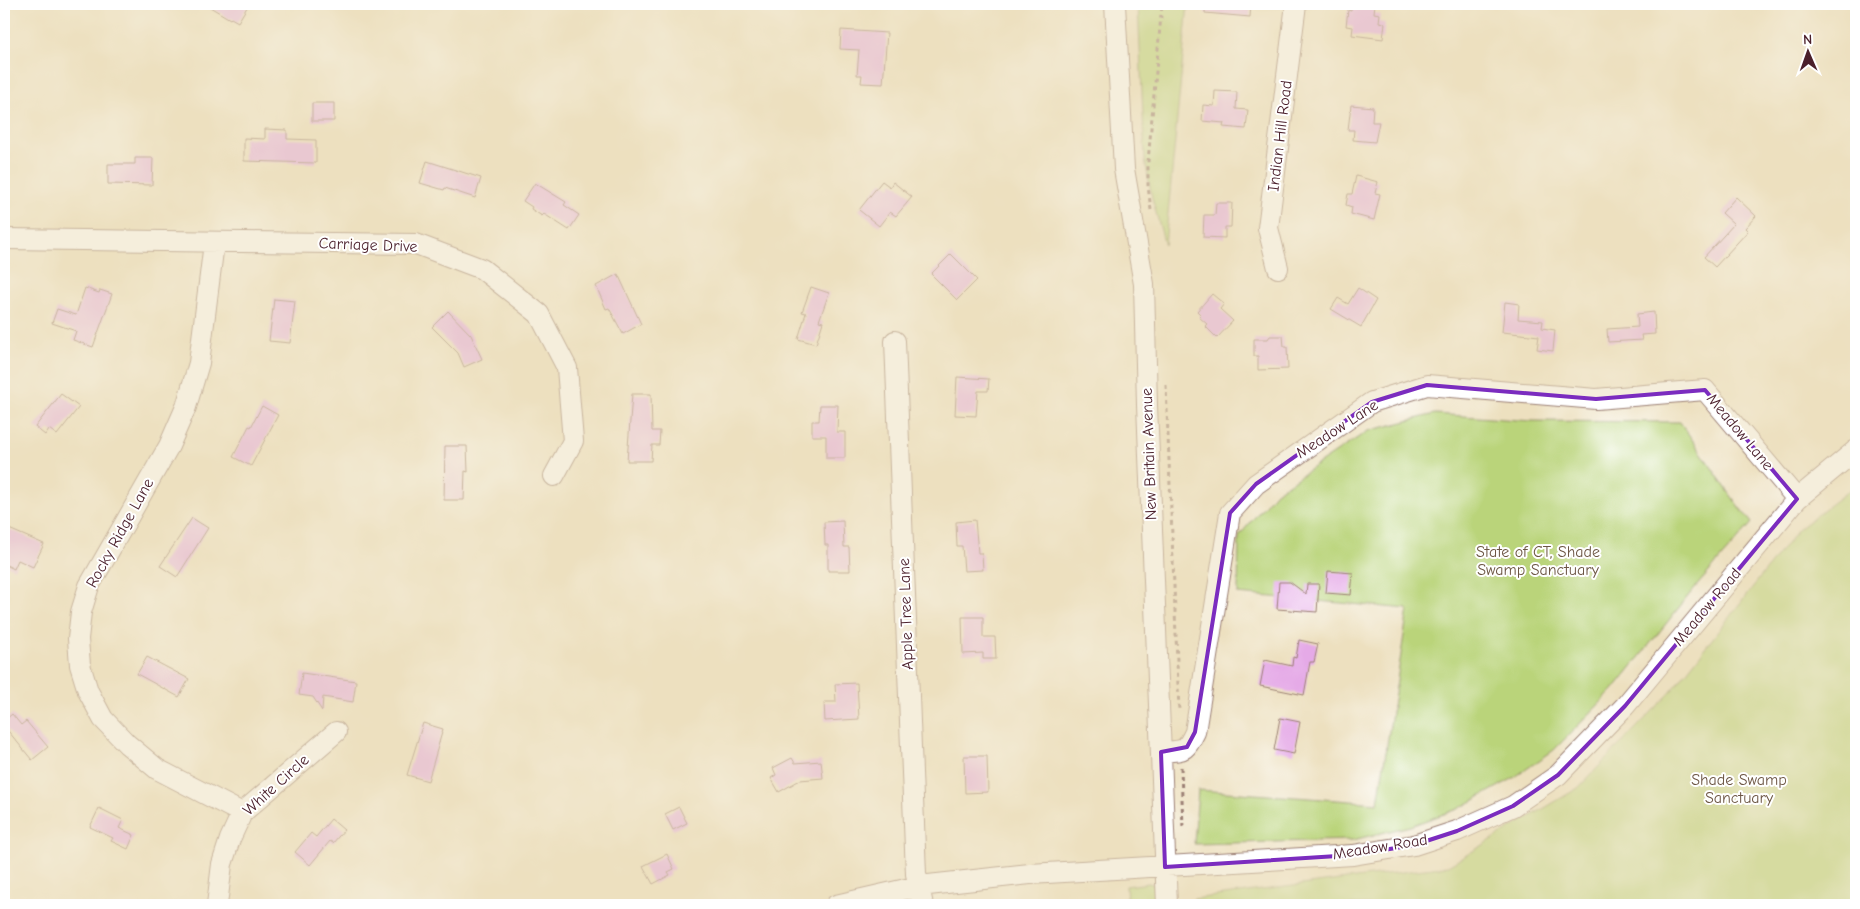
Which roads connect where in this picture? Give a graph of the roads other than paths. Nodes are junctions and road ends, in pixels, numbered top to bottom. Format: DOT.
graph roads {
  1 [pos="1115,4"];
  2 [pos="1296,4"];
  3 [pos="4,239"];
  4 [pos="214,243"];
  5 [pos="1278,268"];
  6 [pos="895,341"];
  7 [pos="1856,450"];
  8 [pos="554,476"];
  9 [pos="1797,499"];
  10 [pos="336,732"];
  11 [pos="1161,752"];
  12 [pos="242,813"];
  13 [pos="1165,867"];
  14 [pos="921,896"];
  15 [pos="217,905"];
  16 [pos="836,905"];
  17 [pos="1167,905"];
  1 -- 11 [label="street, New Britain Avenue"];
  2 -- 5 [label="street, Indian Hill Road"];
  3 -- 4 [label="street, Carriage Drive"];
  4 -- 8 [label="street, Carriage Drive"];
  4 -- 12 [label="street, Rocky Ridge Lane"];
  6 -- 14 [label="street, Apple Tree Lane"];
  7 -- 9 [label="street, Meadow Road"];
  9 -- 11 [label="street, Meadow Lane"];
  9 -- 13 [label="street, Meadow Road"];
  10 -- 12 [label="street, White Circle"];
  11 -- 13 [label="street, New Britain Avenue"];
  12 -- 15 [label="street, White Circle"];
  13 -- 14 [label="street, Meadow Road"];
  13 -- 17 [label="street, New Britain Avenue"];
  14 -- 16 [label="street, Meadow Road"];
}
